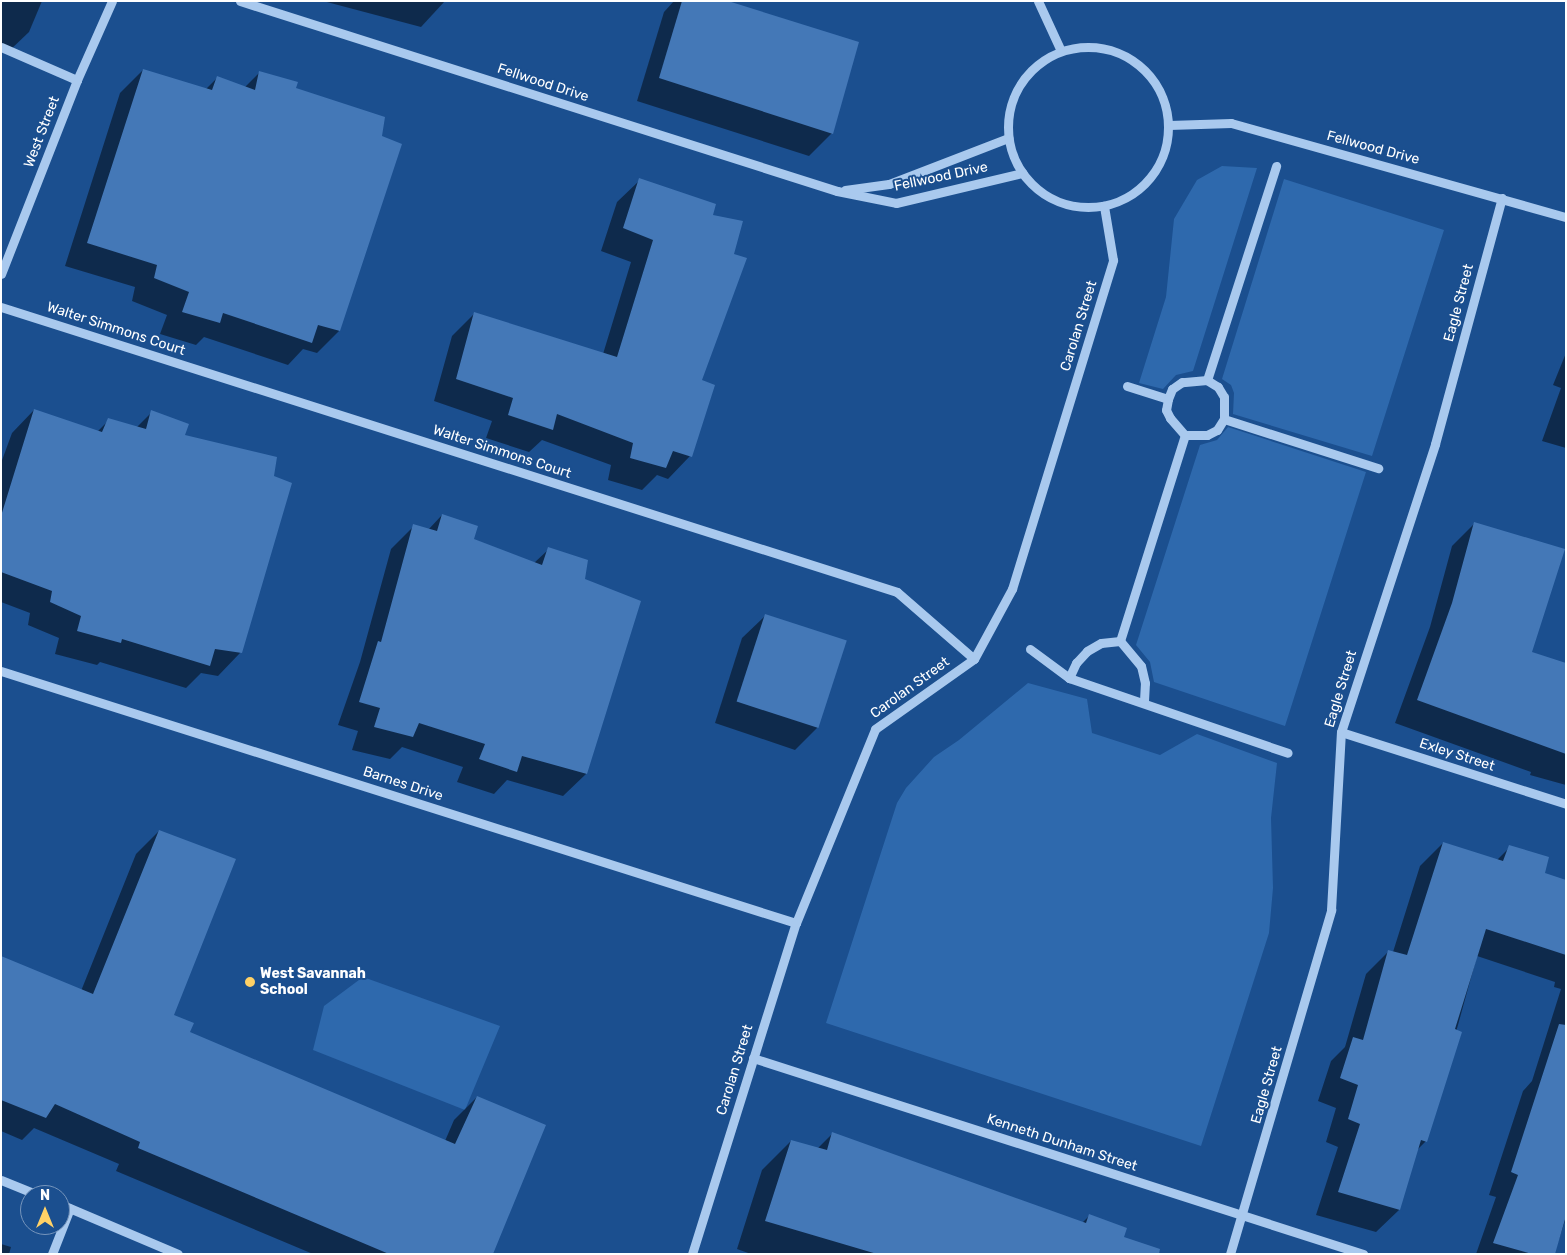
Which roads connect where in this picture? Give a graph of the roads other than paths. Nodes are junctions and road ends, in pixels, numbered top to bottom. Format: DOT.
graph roads {
  1 [pos="112,1"];
  2 [pos="240,1"];
  3 [pos="1038,1"];
  4 [pos="1,48"];
  5 [pos="1061,50"];
  6 [pos="77,80"];
  7 [pos="1169,125"];
  8 [pos="1008,138"];
  9 [pos="1276,166"];
  10 [pos="1022,173"];
  11 [pos="837,191"];
  12 [pos="1502,198"];
  13 [pos="1104,206"];
  14 [pos="1566,217"];
  15 [pos="1,274"];
  16 [pos="1,307"];
  17 [pos="1207,380"];
  18 [pos="1127,386"];
  19 [pos="1168,399"];
  20 [pos="1224,419"];
  21 [pos="1185,435"];
  22 [pos="1378,468"];
  23 [pos="1120,641"];
  24 [pos="1030,649"];
  25 [pos="974,659"];
  26 [pos="1,671"];
  27 [pos="1069,678"];
  28 [pos="1144,701"];
  29 [pos="1340,732"];
  30 [pos="1288,753"];
  31 [pos="1566,804"];
  32 [pos="796,923"];
  33 [pos="753,1058"];
  34 [pos="1,1180"];
  35 [pos="20,1188"];
  36 [pos="70,1208"];
  37 [pos="1243,1216"];
  38 [pos="59,1235"];
  39 [pos="52,1254"];
  40 [pos="178,1254"];
  41 [pos="692,1254"];
  42 [pos="1230,1254"];
  43 [pos="1363,1254"];
  1 -- 6 [label="street, West Street"];
  2 -- 11 [label="street, Fellwood Drive"];
  3 -- 5 [label="street"];
  4 -- 6 [label="street"];
  5 -- 7 [label="street"];
  5 -- 8 [label="street"];
  6 -- 15 [label="street, West Street"];
  7 -- 12 [label="street, Fellwood Drive"];
  7 -- 13 [label="street"];
  8 -- 10 [label="street"];
  8 -- 11 [label="street, Fellwood Drive"];
  9 -- 17 [label="street"];
  10 -- 11 [label="street, Fellwood Drive"];
  10 -- 13 [label="street"];
  12 -- 14 [label="street, Fellwood Drive"];
  12 -- 29 [label="street, Eagle Street"];
  13 -- 25 [label="street, Carolan Street"];
  16 -- 25 [label="street, Walter Simmons Court"];
  17 -- 19 [label="street"];
  17 -- 20 [label="street"];
  18 -- 19 [label="street"];
  19 -- 21 [label="street"];
  20 -- 21 [label="street"];
  20 -- 22 [label="street"];
  21 -- 23 [label="street"];
  23 -- 27 [label="street"];
  23 -- 28 [label="street"];
  24 -- 27 [label="street"];
  25 -- 32 [label="street, Carolan Street"];
  26 -- 32 [label="street, Barnes Drive"];
  27 -- 28 [label="street"];
  28 -- 30 [label="street"];
  29 -- 31 [label="street, Exley Street"];
  29 -- 37 [label="street, Eagle Street"];
  32 -- 33 [label="street, Carolan Street"];
  33 -- 37 [label="street, Kenneth Dunham Street"];
  33 -- 41 [label="street, Carolan Street"];
  34 -- 35 [label="street"];
  36 -- 40 [label="street"];
  37 -- 42 [label="street, Eagle Street"];
  37 -- 43 [label="street, Kenneth Dunham Street"];
  38 -- 39 [label="street"];
}
